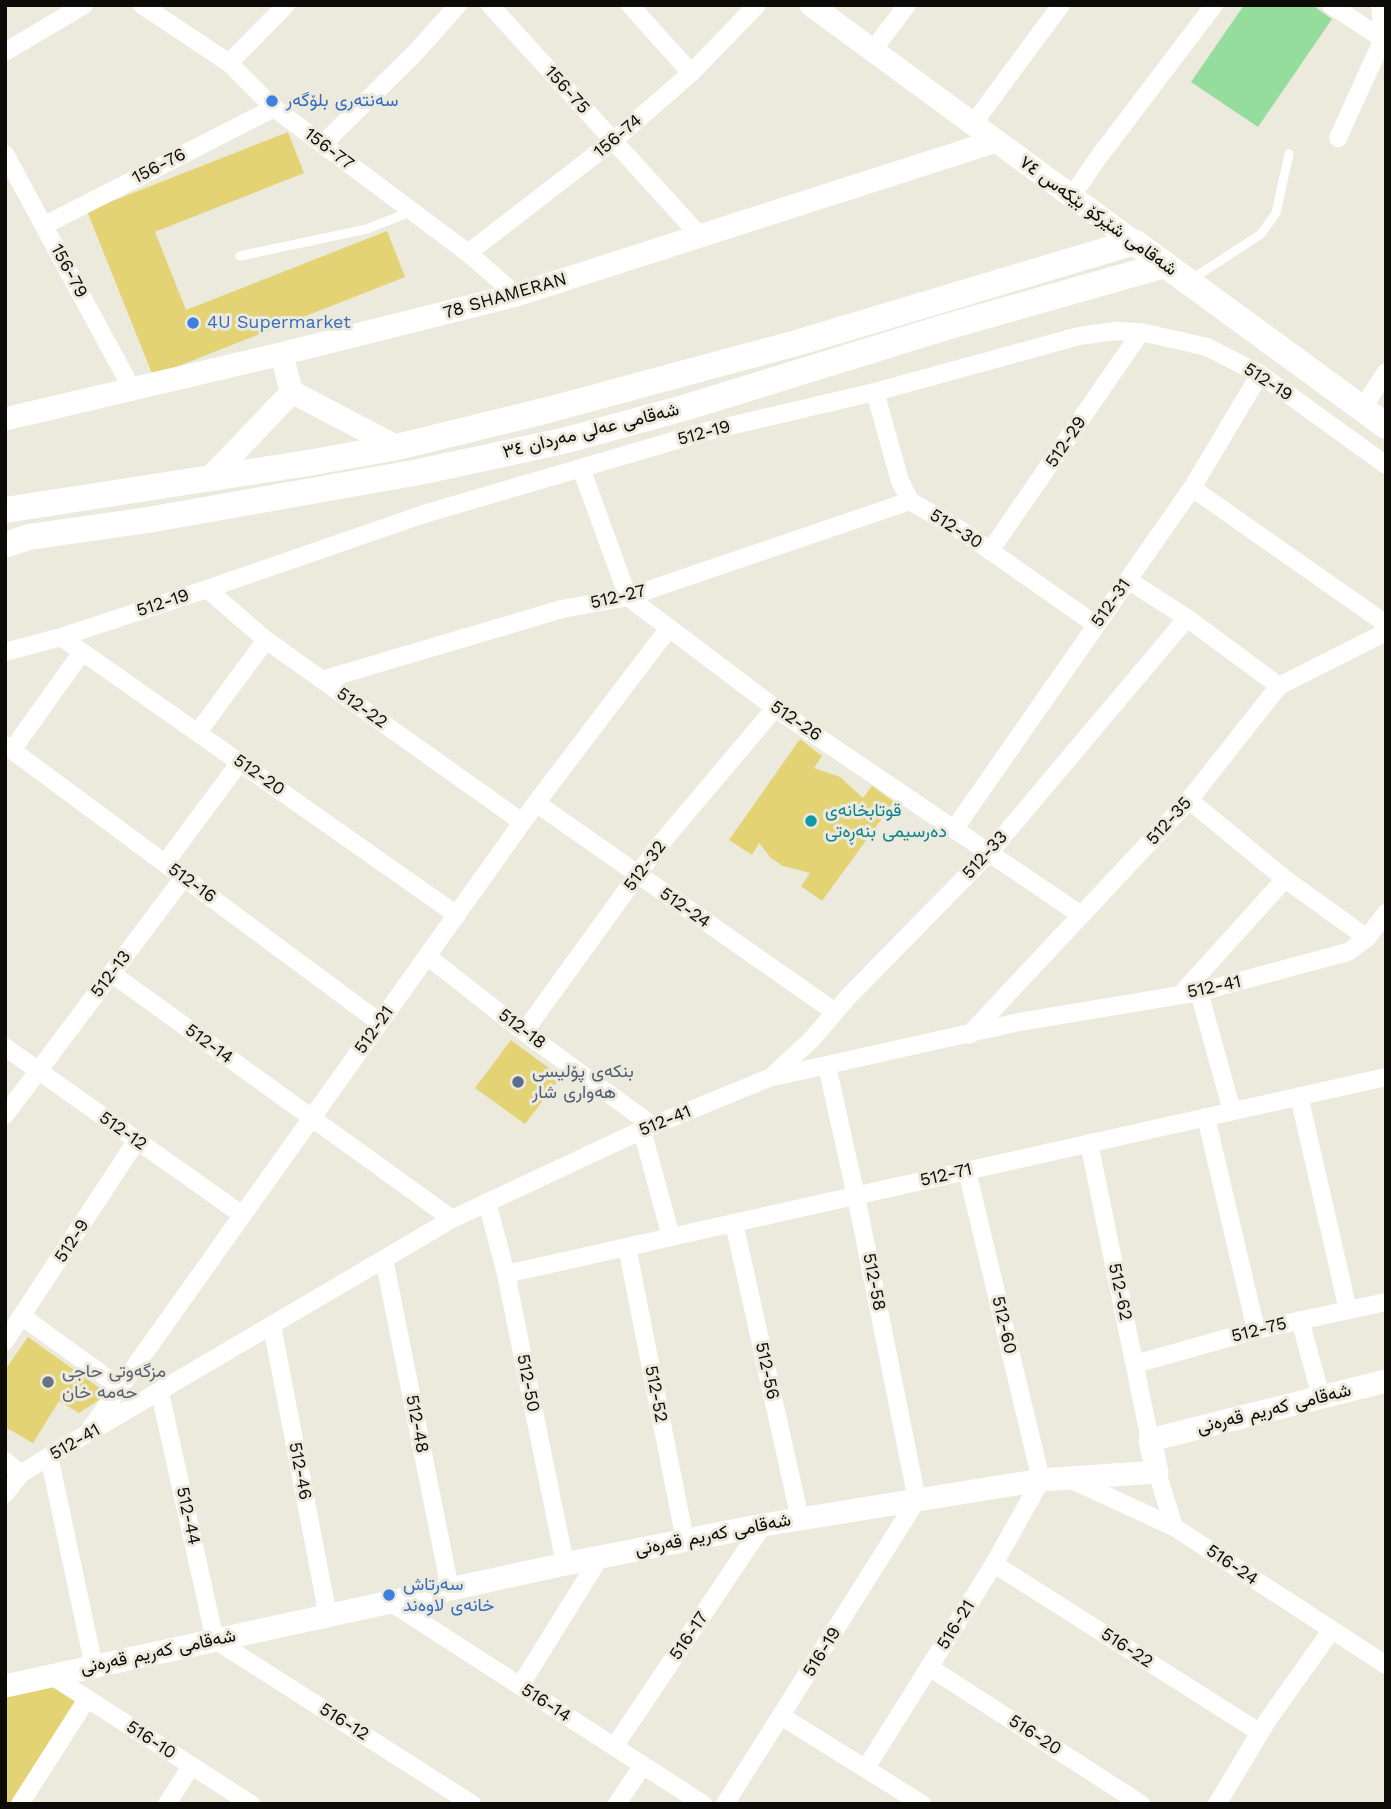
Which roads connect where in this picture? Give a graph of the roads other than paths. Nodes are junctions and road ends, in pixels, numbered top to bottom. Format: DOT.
graph roads {
  1 [pos="84,5"];
  2 [pos="142,5"];
  3 [pos="286,5"];
  4 [pos="458,5"];
  5 [pos="490,5"];
  6 [pos="631,5"];
  7 [pos="757,5"];
  8 [pos="811,5"];
  9 [pos="907,5"];
  10 [pos="1061,5"];
  11 [pos="1214,5"];
  12 [pos="1331,5"];
  13 [pos="1380,5"];
  14 [pos="1384,40"];
  15 [pos="873,50"];
  16 [pos="5,52"];
  17 [pos="229,63"];
  18 [pos="691,73"];
  19 [pos="274,108"];
  20 [pos="973,124"];
  21 [pos="1338,138"];
  22 [pos="613,141"];
  23 [pos="996,141"];
  24 [pos="323,144"];
  25 [pos="5,154"];
  26 [pos="1289,154"];
  27 [pos="1072,197"];
  28 [pos="412,211"];
  29 [pos="45,225"];
  30 [pos="700,236"];
  31 [pos="1134,242"];
  32 [pos="468,253"];
  33 [pos="240,256"];
  34 [pos="1165,265"];
  35 [pos="1188,281"];
  36 [pos="516,295"];
  37 [pos="1141,332"];
  38 [pos="281,354"];
  39 [pos="1386,372"];
  40 [pos="1260,374"];
  41 [pos="132,389"];
  42 [pos="292,392"];
  43 [pos="875,392"];
  44 [pos="1362,409"];
  45 [pos="5,419"];
  46 [pos="1386,426"];
  47 [pos="397,447"];
  48 [pos="1386,465"];
  49 [pos="581,468"];
  50 [pos="210,478"];
  51 [pos="1192,488"];
  52 [pos="910,501"];
  53 [pos="5,510"];
  54 [pos="5,545"];
  55 [pos="990,551"];
  56 [pos="1128,580"];
  57 [pos="207,589"];
  58 [pos="628,597"];
  59 [pos="1187,618"];
  60 [pos="1386,624"];
  61 [pos="1096,625"];
  62 [pos="669,628"];
  63 [pos="1386,632"];
  64 [pos="61,637"];
  65 [pos="266,640"];
  66 [pos="5,652"];
  67 [pos="82,652"];
  68 [pos="322,680"];
  69 [pos="1279,686"];
  70 [pos="775,708"];
  71 [pos="198,732"];
  72 [pos="9,747"];
  73 [pos="240,762"];
  74 [pos="1189,800"];
  75 [pos="536,803"];
  76 [pos="522,822"];
  77 [pos="955,828"];
  78 [pos="989,853"];
  79 [pos="165,863"];
  80 [pos="638,875"];
  81 [pos="184,877"];
  82 [pos="1285,878"];
  83 [pos="457,915"];
  84 [pos="1081,915"];
  85 [pos="1379,927"];
  86 [pos="427,956"];
  87 [pos="111,973"];
  88 [pos="1190,993"];
  89 [pos="835,1012"];
  90 [pos="379,1022"];
  91 [pos="524,1032"];
  92 [pos="969,1035"];
  93 [pos="5,1047"];
  94 [pos="827,1066"];
  95 [pos="37,1070"];
  96 [pos="1386,1077"];
  97 [pos="769,1078"];
  98 [pos="1299,1096"];
  99 [pos="1232,1111"];
  100 [pos="5,1115"];
  101 [pos="309,1117"];
  102 [pos="1206,1117"];
  103 [pos="647,1128"];
  104 [pos="137,1140"];
  105 [pos="1089,1143"];
  106 [pos="967,1171"];
  107 [pos="856,1196"];
  108 [pos="487,1202"];
  109 [pos="242,1214"];
  110 [pos="452,1219"];
  111 [pos="734,1223"];
  112 [pos="671,1237"];
  113 [pos="627,1247"];
  114 [pos="384,1259"];
  115 [pos="506,1274"];
  116 [pos="1386,1302"];
  117 [pos="1348,1310"];
  118 [pos="23,1317"];
  119 [pos="1300,1320"];
  120 [pos="272,1326"];
  121 [pos="1256,1330"];
  122 [pos="5,1341"];
  123 [pos="1135,1364"];
  124 [pos="1386,1381"];
  125 [pos="121,1388"];
  126 [pos="160,1393"];
  127 [pos="1321,1397"];
  128 [pos="85,1437"];
  129 [pos="1150,1440"];
  130 [pos="49,1456"];
  131 [pos="5,1461"];
  132 [pos="1157,1472"];
  133 [pos="21,1474"];
  134 [pos="1070,1479"];
  135 [pos="1041,1480"];
  136 [pos="5,1494"];
  137 [pos="917,1500"];
  138 [pos="800,1519"];
  139 [pos="763,1524"];
  140 [pos="1174,1527"];
  141 [pos="685,1540"];
  142 [pos="600,1557"];
  143 [pos="565,1564"];
  144 [pos="995,1564"];
  145 [pos="450,1589"];
  146 [pos="390,1602"];
  147 [pos="328,1616"];
  148 [pos="1331,1631"];
  149 [pos="215,1640"];
  150 [pos="1386,1665"];
  151 [pos="94,1667"];
  152 [pos="929,1667"];
  153 [pos="52,1676"];
  154 [pos="5,1686"];
  155 [pos="520,1686"];
  156 [pos="88,1699"];
  157 [pos="781,1716"];
  158 [pos="1259,1732"];
  159 [pos="614,1747"];
  160 [pos="643,1765"];
  161 [pos="191,1766"];
  162 [pos="866,1768"];
  163 [pos="461,1801"];
  164 [pos="20,1804"];
  165 [pos="167,1804"];
  166 [pos="250,1804"];
  167 [pos="617,1804"];
  168 [pos="703,1804"];
  169 [pos="725,1804"];
  170 [pos="922,1804"];
  171 [pos="1141,1804"];
  172 [pos="1217,1804"];
  1 -- 16 [label="street"];
  2 -- 17 [label="street, 156-77"];
  3 -- 17 [label="street"];
  4 -- 24 [label="street"];
  5 -- 22 [label="street, 156-75"];
  6 -- 18 [label="street"];
  7 -- 18 [label="street, 156-74"];
  8 -- 15 [label="street, شەقامی شێرکۆ بێکەس ٧٤"];
  9 -- 15 [label="street"];
  10 -- 20 [label="street"];
  11 -- 27 [label="street"];
  12 -- 14 [label="street"];
  13 -- 14 [label="street"];
  14 -- 21 [label="street"];
  15 -- 20 [label="street, شەقامی شێرکۆ بێکەس ٧٤"];
  17 -- 19 [label="street, 156-77"];
  18 -- 22 [label="street, 156-74"];
  19 -- 24 [label="street, 156-77"];
  19 -- 29 [label="street, 156-76"];
  20 -- 23 [label="street, شەقامی شێرکۆ بێکەس ٧٤"];
  22 -- 30 [label="street, 156-75"];
  22 -- 32 [label="street, 156-74"];
  23 -- 27 [label="street, شەقامی شێرکۆ بێکەس ٧٤"];
  23 -- 30 [label="street, 78 SHAMERAN"];
  24 -- 28 [label="street, 156-77"];
  25 -- 29 [label="street, 156-79"];
  26 -- 35 [label="lane"];
  27 -- 31 [label="street, شەقامی شێرکۆ بێکەس ٧٤"];
  28 -- 32 [label="street, 156-77"];
  28 -- 33 [label="lane"];
  29 -- 41 [label="street, 156-79"];
  30 -- 36 [label="street, 78 SHAMERAN"];
  31 -- 34 [label="main road, شەقامی شێرکۆ بێکەس ٧٤"];
  31 -- 47 [label="main road, شەقامی عەلی مەردان ٣٤"];
  32 -- 36 [label="street, 156-77"];
  34 -- 35 [label="main road, شەقامی شێرکۆ بێکەس ٧٤"];
  34 -- 54 [label="main road, شەقامی عەلی مەردان ٣٤"];
  35 -- 44 [label="main road, شەقامی شێرکۆ بێکەس ٧٤"];
  36 -- 38 [label="street, 78 SHAMERAN"];
  37 -- 40 [label="street, 512-19"];
  37 -- 43 [label="street, 512-19"];
  37 -- 55 [label="street, 512-29"];
  38 -- 41 [label="street, 78 SHAMERAN"];
  38 -- 42 [label="street"];
  39 -- 44 [label="street"];
  40 -- 48 [label="street, 512-19"];
  40 -- 51 [label="street, 512-31"];
  41 -- 45 [label="street, 78 SHAMERAN"];
  42 -- 47 [label="street"];
  42 -- 50 [label="street"];
  43 -- 49 [label="street, 512-19"];
  43 -- 52 [label="street, 512-30"];
  44 -- 46 [label="main road, شەقامی شێرکۆ بێکەس ٧٤"];
  47 -- 50 [label="main road, شەقامی عەلی مەردان ٣٤"];
  49 -- 57 [label="street, 512-19"];
  49 -- 58 [label="street"];
  50 -- 53 [label="main road, شەقامی عەلی مەردان ٣٤"];
  51 -- 56 [label="street, 512-31"];
  51 -- 60 [label="street"];
  52 -- 55 [label="street, 512-30"];
  52 -- 58 [label="street, 512-27"];
  55 -- 61 [label="street, 512-30"];
  56 -- 59 [label="street"];
  56 -- 61 [label="street, 512-31"];
  57 -- 64 [label="street, 512-19"];
  57 -- 65 [label="street, 512-22"];
  58 -- 62 [label="street, 512-26"];
  58 -- 68 [label="street, 512-27"];
  59 -- 69 [label="street"];
  59 -- 78 [label="street, 512-33"];
  61 -- 77 [label="street, 512-31"];
  62 -- 70 [label="street, 512-26"];
  62 -- 75 [label="street, 512-21"];
  63 -- 69 [label="street, 512-35"];
  64 -- 66 [label="street, 512-19"];
  64 -- 67 [label="street, 512-20"];
  65 -- 68 [label="street, 512-22"];
  65 -- 71 [label="street"];
  67 -- 71 [label="street, 512-20"];
  67 -- 72 [label="street"];
  68 -- 76 [label="street, 512-22"];
  69 -- 74 [label="street, 512-35"];
  70 -- 77 [label="street, 512-26"];
  70 -- 80 [label="street, 512-32"];
  71 -- 73 [label="street, 512-20"];
  72 -- 79 [label="street, 512-16"];
  73 -- 79 [label="street"];
  73 -- 83 [label="street, 512-20"];
  74 -- 82 [label="street"];
  74 -- 84 [label="street, 512-35"];
  75 -- 76 [label="street, 512-21"];
  75 -- 80 [label="street, 512-24"];
  76 -- 83 [label="street, 512-21"];
  77 -- 78 [label="street, 512-26"];
  78 -- 84 [label="street, 512-26"];
  78 -- 89 [label="street, 512-33"];
  79 -- 81 [label="street, 512-16"];
  80 -- 89 [label="street, 512-24"];
  80 -- 91 [label="street, 512-32"];
  81 -- 87 [label="street, 512-13"];
  81 -- 90 [label="street, 512-16"];
  82 -- 85 [label="street"];
  82 -- 88 [label="street"];
  83 -- 86 [label="street, 512-21"];
  84 -- 92 [label="street, 512-35"];
  85 -- 88 [label="street, 512-41"];
  86 -- 90 [label="street, 512-21"];
  86 -- 91 [label="street, 512-18"];
  87 -- 95 [label="street, 512-13"];
  87 -- 101 [label="street, 512-14"];
  88 -- 92 [label="street, 512-41"];
  88 -- 99 [label="street"];
  89 -- 97 [label="street, 512-33"];
  90 -- 101 [label="street, 512-21"];
  91 -- 103 [label="street, 512-18"];
  92 -- 94 [label="street, 512-41"];
  93 -- 95 [label="street, 512-12"];
  94 -- 97 [label="street, 512-41"];
  94 -- 107 [label="street, 512-58"];
  95 -- 100 [label="street, 512-13"];
  95 -- 104 [label="street, 512-12"];
  96 -- 98 [label="street, 512-71"];
  97 -- 103 [label="street, 512-41"];
  98 -- 99 [label="street, 512-71"];
  98 -- 117 [label="street"];
  99 -- 102 [label="street, 512-71"];
  101 -- 109 [label="street, 512-21"];
  101 -- 110 [label="street, 512-14"];
  102 -- 105 [label="street, 512-71"];
  102 -- 121 [label="street"];
  103 -- 108 [label="street, 512-41"];
  103 -- 112 [label="street"];
  104 -- 109 [label="street, 512-12"];
  104 -- 118 [label="street, 512-9"];
  105 -- 106 [label="street, 512-71"];
  105 -- 123 [label="street, 512-62"];
  106 -- 107 [label="street, 512-71"];
  106 -- 135 [label="street, 512-60"];
  107 -- 111 [label="street, 512-71"];
  107 -- 137 [label="street, 512-58"];
  108 -- 110 [label="street, 512-41"];
  108 -- 115 [label="street, 512-50"];
  109 -- 125 [label="street, 512-21"];
  110 -- 114 [label="street, 512-41"];
  111 -- 112 [label="street, 512-71"];
  111 -- 138 [label="street, 512-56"];
  112 -- 113 [label="street, 512-71"];
  113 -- 115 [label="street, 512-71"];
  113 -- 141 [label="street, 512-52"];
  114 -- 120 [label="street, 512-41"];
  114 -- 145 [label="street, 512-48"];
  115 -- 143 [label="street, 512-50"];
  116 -- 117 [label="street, 512-75"];
  117 -- 119 [label="street, 512-75"];
  118 -- 122 [label="street, 512-9"];
  118 -- 125 [label="street"];
  119 -- 121 [label="street, 512-75"];
  119 -- 127 [label="street"];
  120 -- 126 [label="street, 512-41"];
  120 -- 147 [label="street, 512-46"];
  121 -- 123 [label="street, 512-75"];
  123 -- 129 [label="street, 512-62"];
  124 -- 127 [label="street, شەقامی کەریم قەرەنی"];
  125 -- 128 [label="street, 512-21"];
  126 -- 128 [label="street, 512-41"];
  126 -- 149 [label="street, 512-44"];
  127 -- 129 [label="street, شەقامی کەریم قەرەنی"];
  128 -- 130 [label="street, 512-41"];
  129 -- 132 [label="street"];
  130 -- 133 [label="street, 512-41"];
  130 -- 151 [label="street"];
  131 -- 133 [label="street"];
  132 -- 134 [label="street, شەقامی کەریم قەرەنی"];
  132 -- 140 [label="street"];
  133 -- 136 [label="street, 512-41"];
  134 -- 135 [label="street, شەقامی کەریم قەرەنی"];
  134 -- 140 [label="street, 516-24"];
  135 -- 137 [label="street, شەقامی کەریم قەرەنی"];
  135 -- 144 [label="street, 516-21"];
  137 -- 138 [label="street, شەقامی کەریم قەرەنی"];
  137 -- 157 [label="street, 516-19"];
  138 -- 139 [label="street, شەقامی کەریم قەرەنی"];
  139 -- 141 [label="street, شەقامی کەریم قەرەنی"];
  139 -- 159 [label="street, 516-17"];
  140 -- 148 [label="street, 516-24"];
  141 -- 142 [label="street, شەقامی کەریم قەرەنی"];
  142 -- 143 [label="street, شەقامی کەریم قەرەنی"];
  142 -- 155 [label="street"];
  143 -- 145 [label="street, شەقامی کەریم قەرەنی"];
  144 -- 152 [label="street, 516-21"];
  144 -- 158 [label="street, 516-22"];
  145 -- 146 [label="street, شەقامی کەریم قەرەنی"];
  146 -- 147 [label="street, شەقامی کەریم قەرەنی"];
  146 -- 155 [label="street, 516-14"];
  147 -- 149 [label="street, شەقامی کەریم قەرەنی"];
  148 -- 150 [label="street, 516-24"];
  148 -- 158 [label="street"];
  149 -- 151 [label="street, شەقامی کەریم قەرەنی"];
  149 -- 163 [label="street, 516-12"];
  151 -- 153 [label="street, شەقامی کەریم قەرەنی"];
  152 -- 162 [label="street, 516-21"];
  152 -- 171 [label="street, 516-20"];
  153 -- 154 [label="street, شەقامی کەریم قەرەنی"];
  153 -- 156 [label="street, 516-10"];
  155 -- 159 [label="street, 516-14"];
  156 -- 161 [label="street, 516-10"];
  156 -- 164 [label="street"];
  157 -- 162 [label="street"];
  157 -- 169 [label="street, 516-19"];
  158 -- 172 [label="street"];
  159 -- 160 [label="street, 516-14"];
  160 -- 167 [label="street"];
  160 -- 168 [label="street, 516-14"];
  161 -- 165 [label="street"];
  161 -- 166 [label="street, 516-10"];
  162 -- 170 [label="street"];
}
